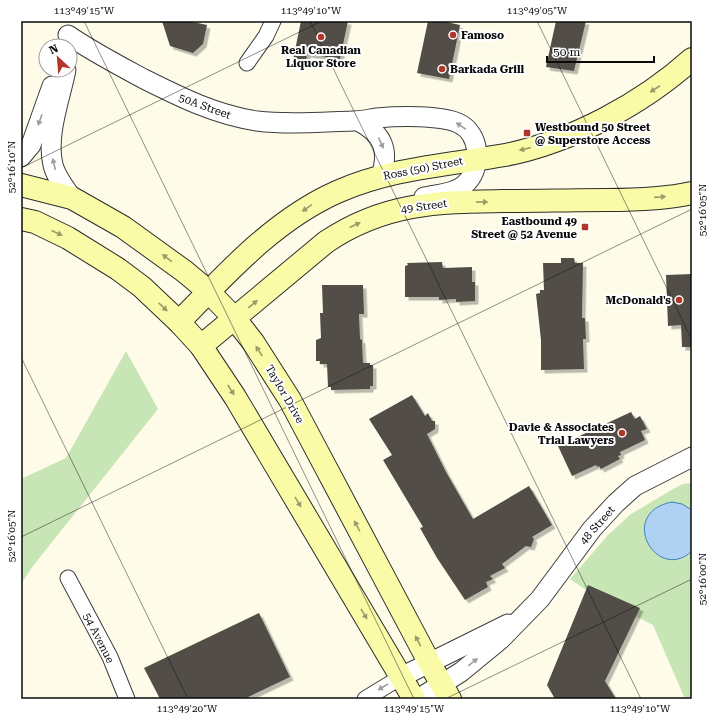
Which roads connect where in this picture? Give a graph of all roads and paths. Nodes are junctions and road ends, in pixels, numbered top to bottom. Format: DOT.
graph roads {
  1 [pos="273,21"];
  2 [pos="69,34"];
  3 [pos="247,63"];
  4 [pos="690,66"];
  5 [pos="55,78"];
  6 [pos="64,78"];
  7 [pos="358,121"];
  8 [pos="21,157"];
  9 [pos="478,159"];
  10 [pos="381,176"];
  11 [pos="21,184"];
  12 [pos="692,193"];
  13 [pos="72,198"];
  14 [pos="384,213"];
  15 [pos="21,219"];
  16 [pos="208,291"];
  17 [pos="235,319"];
  18 [pos="179,322"];
  19 [pos="201,346"];
  20 [pos="692,457"];
  21 [pos="68,578"];
  22 [pos="522,618"];
  23 [pos="429,662"];
  24 [pos="401,677"];
  25 [pos="446,692"];
  26 [pos="127,699"];
  27 [pos="365,699"];
  28 [pos="414,699"];
  29 [pos="418,699"];
  1 -- 3 [label="street"];
  2 -- 7 [label="street, 50A Street"];
  4 -- 9 [label="main road, Ross (50) Street, one-way"];
  5 -- 8 [label="street, one-way"];
  13 -- 6 [label="street, one-way"];
  9 -- 7 [label="street, 50A Street, one-way"];
  7 -- 10 [label="street, one-way"];
  9 -- 10 [label="main road, Ross (50) Street"];
  9 -- 14 [label="street"];
  10 -- 16 [label="main road, Ross (50) Street, one-way"];
  11 -- 13 [label="main road, Taylor Drive"];
  14 -- 12 [label="main road, 49 Street, one-way"];
  16 -- 13 [label="main road, Taylor Drive, one-way"];
  17 -- 14 [label="main road, 49 Street, one-way"];
  15 -- 18 [label="main road, one-way"];
  16 -- 17 [label="main road, Taylor Drive"];
  16 -- 18 [label="main road, Ross (50) Street"];
  17 -- 19 [label="main road, 49 Street"];
  23 -- 17 [label="main road, Taylor Drive, one-way"];
  18 -- 19 [label="main road"];
  19 -- 24 [label="main road, one-way"];
  20 -- 22 [label="street, 48 Street"];
  21 -- 26 [label="street, 54 Avenue"];
  22 -- 23 [label="street, 48 Street"];
  25 -- 22 [label="street, 48 Street, one-way"];
  23 -- 24 [label="street, 48 Street"];
  23 -- 25 [label="main road, Taylor Drive"];
  24 -- 27 [label="street, one-way"];
  24 -- 28 [label="main road"];
  25 -- 29 [label="street, 48 Street"];
}
